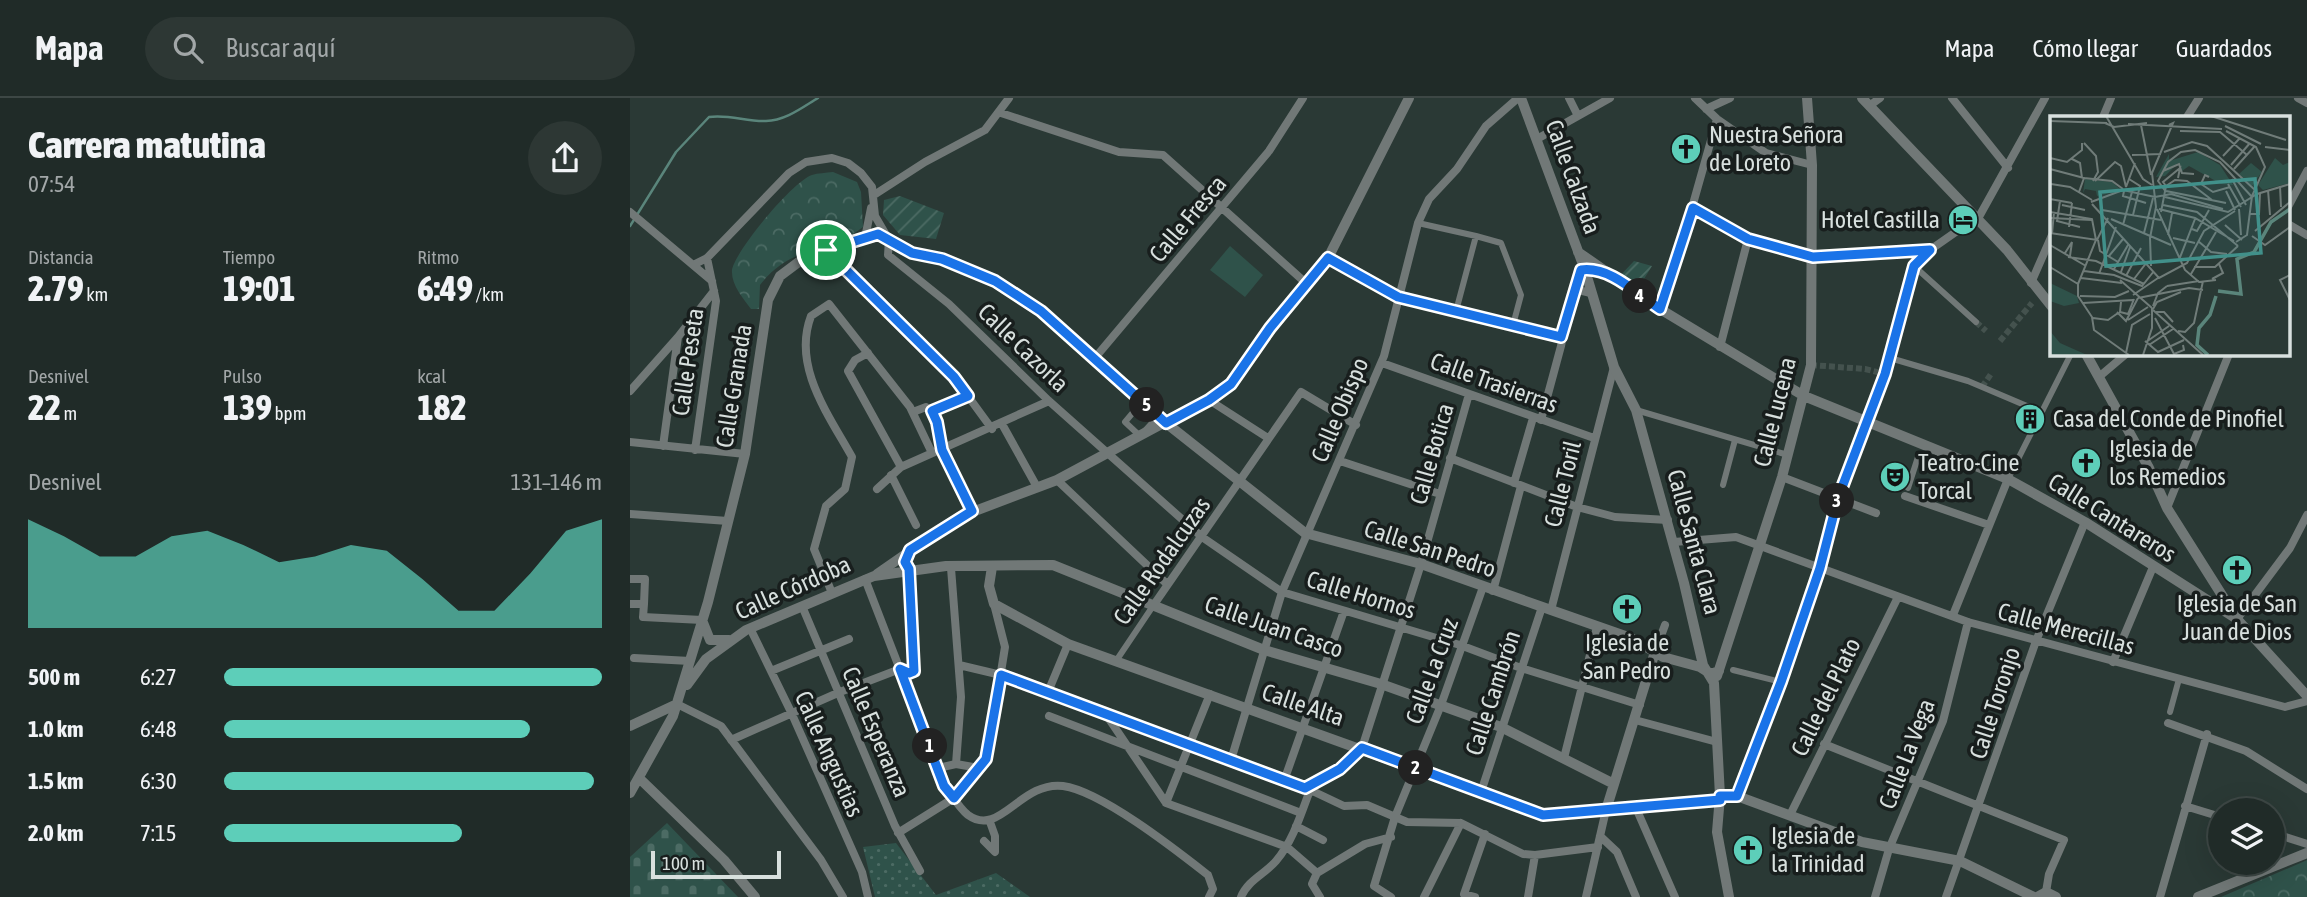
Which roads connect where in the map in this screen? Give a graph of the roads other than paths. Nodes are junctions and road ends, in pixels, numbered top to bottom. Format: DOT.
graph roads {
  1 [pos="1009,98"];
  2 [pos="1303,98"];
  3 [pos="1409,98"];
  4 [pos="1520,98"];
  5 [pos="1569,98"];
  6 [pos="1610,98"];
  7 [pos="1695,98"];
  8 [pos="1730,98"];
  9 [pos="1807,98"];
  10 [pos="1880,98"];
  11 [pos="1952,98"];
  12 [pos="2045,98"];
  13 [pos="2111,98"];
  14 [pos="2199,98"];
  15 [pos="2298,98"];
  16 [pos="1866,102"];
  17 [pos="2307,103"];
  18 [pos="1706,109"];
  19 [pos="1001,113"];
  20 [pos="1578,116"];
  21 [pos="2103,116"];
  22 [pos="2188,116"];
  23 [pos="1717,119"];
  24 [pos="1537,139"];
  25 [pos="1812,164"];
  26 [pos="2008,168"];
  27 [pos="2307,171"];
  28 [pos="874,195"];
  29 [pos="2290,203"];
  30 [pos="1693,208"];
  31 [pos="1221,210"];
  32 [pos="630,212"];
  33 [pos="1976,220"];
  34 [pos="1418,223"];
  35 [pos="2290,224"];
  36 [pos="2307,235"];
  37 [pos="1476,236"];
  38 [pos="865,238"];
  39 [pos="1748,239"];
  40 [pos="889,240"];
  41 [pos="2050,240"];
  42 [pos="826,250"];
  43 [pos="1930,250"];
  44 [pos="1578,252"];
  45 [pos="1813,257"];
  46 [pos="707,258"];
  47 [pos="1328,258"];
  48 [pos="695,264"];
  49 [pos="1914,266"];
  50 [pos="1585,270"];
  51 [pos="1603,271"];
  52 [pos="712,281"];
  53 [pos="2031,283"];
  54 [pos="1307,284"];
  55 [pos="714,291"];
  56 [pos="1574,292"];
  57 [pos="1591,293"];
  58 [pos="1398,297"];
  59 [pos="2050,305"];
  60 [pos="701,307"];
  61 [pos="1660,309"];
  62 [pos="1457,311"];
  63 [pos="714,316"];
  64 [pos="1976,322"];
  65 [pos="1513,325"];
  66 [pos="678,337"];
  67 [pos="1561,337"];
  68 [pos="1720,347"];
  69 [pos="868,353"];
  70 [pos="2070,355"];
  71 [pos="2087,355"];
  72 [pos="2125,355"];
  73 [pos="2229,355"];
  74 [pos="1890,358"];
  75 [pos="1094,359"];
  76 [pos="1382,363"];
  77 [pos="1614,367"];
  78 [pos="2100,376"];
  79 [pos="630,391"];
  80 [pos="1469,394"];
  81 [pos="968,396"];
  82 [pos="1804,396"];
  83 [pos="1209,400"];
  84 [pos="1049,401"];
  85 [pos="1636,410"];
  86 [pos="932,411"];
  87 [pos="913,412"];
  88 [pos="1133,412"];
  89 [pos="2040,412"];
  90 [pos="1537,419"];
  91 [pos="1869,420"];
  92 [pos="1166,423"];
  93 [pos="1002,424"];
  94 [pos="1356,425"];
  95 [pos="992,429"];
  96 [pos="1268,438"];
  97 [pos="1594,438"];
  98 [pos="1735,440"];
  99 [pos="630,442"];
  100 [pos="663,446"];
  101 [pos="695,450"];
  102 [pos="942,450"];
  103 [pos="932,453"];
  104 [pos="745,454"];
  105 [pos="1107,454"];
  106 [pos="1788,454"];
  107 [pos="1918,457"];
  108 [pos="1450,458"];
  109 [pos="1340,461"];
  110 [pos="901,467"];
  111 [pos="891,475"];
  112 [pos="1782,478"];
  113 [pos="2008,479"];
  114 [pos="1057,480"];
  115 [pos="1238,482"];
  116 [pos="1517,484"];
  117 [pos="1723,485"];
  118 [pos="1037,486"];
  119 [pos="877,489"];
  120 [pos="1906,492"];
  121 [pos="1440,494"];
  122 [pos="1838,498"];
  123 [pos="1577,507"];
  124 [pos="2167,508"];
  125 [pos="972,511"];
  126 [pos="1875,513"];
  127 [pos="630,514"];
  128 [pos="2307,515"];
  129 [pos="1668,520"];
  130 [pos="728,521"];
  131 [pos="2085,522"];
  132 [pos="916,525"];
  133 [pos="1989,525"];
  134 [pos="1306,533"];
  135 [pos="1202,537"];
  136 [pos="1674,542"];
  137 [pos="1757,545"];
  138 [pos="910,550"];
  139 [pos="1421,564"];
  140 [pos="992,567"];
  141 [pos="2153,567"];
  142 [pos="951,568"];
  143 [pos="1820,568"];
  144 [pos="909,569"];
  145 [pos="869,578"];
  146 [pos="630,579"];
  147 [pos="1167,584"];
  148 [pos="1488,589"];
  149 [pos="1282,592"];
  150 [pos="832,593"];
  151 [pos="1898,597"];
  152 [pos="630,604"];
  153 [pos="644,604"];
  154 [pos="994,604"];
  155 [pos="802,606"];
  156 [pos="1153,606"];
  157 [pos="1547,608"];
  158 [pos="1344,611"];
  159 [pos="1953,615"];
  160 [pos="2237,619"];
  161 [pos="702,620"];
  162 [pos="1968,622"];
  163 [pos="1665,625"];
  164 [pos="1597,626"];
  165 [pos="750,628"];
  166 [pos="1401,628"];
  167 [pos="849,639"];
  168 [pos="731,640"];
  169 [pos="2036,641"];
  170 [pos="1068,643"];
  171 [pos="1461,645"];
  172 [pos="1264,650"];
  173 [pos="820,651"];
  174 [pos="1655,652"];
  175 [pos="634,658"];
  176 [pos="690,661"];
  177 [pos="1116,661"];
  178 [pos="2113,662"];
  179 [pos="959,664"];
  180 [pos="1326,668"];
  181 [pos="1521,668"];
  182 [pos="900,669"];
  183 [pos="1733,670"];
  184 [pos="771,671"];
  185 [pos="1706,671"];
  186 [pos="1719,671"];
  187 [pos="1001,675"];
  188 [pos="2179,679"];
  189 [pos="1781,682"];
  190 [pos="1714,683"];
  191 [pos="1381,684"];
  192 [pos="1584,688"];
  193 [pos="840,692"];
  194 [pos="1048,692"];
  195 [pos="1210,694"];
  196 [pos="2307,698"];
  197 [pos="677,704"];
  198 [pos="1441,705"];
  199 [pos="1640,705"];
  200 [pos="1246,708"];
  201 [pos="791,712"];
  202 [pos="2170,712"];
  203 [pos="1104,713"];
  204 [pos="1049,716"];
  205 [pos="1635,720"];
  206 [pos="2168,723"];
  207 [pos="630,726"];
  208 [pos="1302,726"];
  209 [pos="1501,727"];
  210 [pos="2207,734"];
  211 [pos="731,740"];
  212 [pos="1717,742"];
  213 [pos="1189,744"];
  214 [pos="1824,744"];
  215 [pos="1127,746"];
  216 [pos="1362,748"];
  217 [pos="1564,758"];
  218 [pos="1231,760"];
  219 [pos="956,764"];
  220 [pos="938,768"];
  221 [pos="979,768"];
  222 [pos="1416,768"];
  223 [pos="1182,769"];
  224 [pos="639,778"];
  225 [pos="1285,778"];
  226 [pos="1920,782"];
  227 [pos="1614,784"];
  228 [pos="1307,789"];
  229 [pos="2307,789"];
  230 [pos="1481,792"];
  231 [pos="630,793"];
  232 [pos="1737,796"];
  233 [pos="954,798"];
  234 [pos="1720,798"];
  235 [pos="1166,803"];
  236 [pos="2185,806"];
  237 [pos="1980,807"];
  238 [pos="1636,808"];
  239 [pos="1606,810"];
  240 [pos="1301,813"];
  241 [pos="2208,813"];
  242 [pos="1790,815"];
  243 [pos="1395,817"];
  244 [pos="990,822"];
  245 [pos="1461,822"];
  246 [pos="1296,826"];
  247 [pos="898,833"];
  248 [pos="1485,834"];
  249 [pos="1600,836"];
  250 [pos="1391,837"];
  251 [pos="2285,837"];
  252 [pos="1323,840"];
  253 [pos="984,841"];
  254 [pos="2307,844"];
  255 [pos="1287,847"];
  256 [pos="1598,847"];
  257 [pos="1889,849"];
  258 [pos="2307,853"];
  259 [pos="1535,855"];
  260 [pos="1961,861"];
  261 [pos="920,871"];
  262 [pos="1317,873"];
  263 [pos="1463,896"];
  264 [pos="2043,896"];
  265 [pos="755,897"];
  266 [pos="843,897"];
  267 [pos="868,897"];
  268 [pos="1209,897"];
  269 [pos="1241,897"];
  270 [pos="1320,897"];
  271 [pos="1391,897"];
  272 [pos="1424,897"];
  273 [pos="1475,897"];
  274 [pos="1528,897"];
  275 [pos="1586,897"];
  276 [pos="1636,897"];
  277 [pos="1675,897"];
  278 [pos="1728,897"];
  279 [pos="1875,897"];
  280 [pos="1946,897"];
  281 [pos="2160,897"];
  282 [pos="2198,897"];
  1 -- 19 [label="street"];
  2 -- 31 [label="street, Calle Fresca"];
  3 -- 47 [label="street"];
  4 -- 24 [label="street, Calle Calzada"];
  4 -- 34 [label="street, Calle Obispo"];
  5 -- 20 [label="street"];
  6 -- 20 [label="street"];
  7 -- 18 [label="street"];
  8 -- 18 [label="street"];
  9 -- 25 [label="street, Calle Lucena"];
  10 -- 16 [label="street"];
  11 -- 26 [label="street"];
  12 -- 26 [label="street"];
  13 -- 21 [label="street"];
  14 -- 22 [label="street"];
  15 -- 17 [label="street"];
  16 -- 33 [label="street"];
  18 -- 23 [label="street"];
  19 -- 28 [label="street"];
  19 -- 31 [label="street"];
  20 -- 24 [label="street"];
  23 -- 25 [label="street"];
  23 -- 30 [label="street"];
  24 -- 44 [label="street, Calle Calzada"];
  25 -- 45 [label="street, Calle Lucena"];
  26 -- 33 [label="street"];
  27 -- 29 [label="street"];
  28 -- 38 [label="street"];
  28 -- 40 [label="street"];
  28 -- 46 [label="street"];
  30 -- 39 [label="street"];
  30 -- 61 [label="street"];
  31 -- 54 [label="street"];
  31 -- 75 [label="street, Calle Fresca"];
  32 -- 48 [label="street"];
  33 -- 43 [label="street"];
  33 -- 53 [label="street"];
  34 -- 37 [label="street"];
  34 -- 58 [label="street, Calle Obispo"];
  35 -- 36 [label="street"];
  37 -- 62 [label="street"];
  37 -- 65 [label="street"];
  38 -- 40 [label="street, Calle Granada"];
  38 -- 42 [label="street, Calle Granada"];
  39 -- 45 [label="street"];
  39 -- 68 [label="street"];
  40 -- 75 [label="street, Calle San Pedro"];
  40 -- 84 [label="street, Calle Cazorla"];
  41 -- 53 [label="street"];
  42 -- 81 [label="street"];
  42 -- 104 [label="street, Calle Granada"];
  43 -- 45 [label="street"];
  43 -- 49 [label="street"];
  44 -- 50 [label="street, Calle Calzada"];
  44 -- 51 [label="street, Calle Cantareros"];
  45 -- 82 [label="street, Calle Lucena"];
  46 -- 48 [label="street"];
  46 -- 52 [label="street, Calle Peseta"];
  47 -- 54 [label="street"];
  47 -- 58 [label="street"];
  48 -- 52 [label="street, Calle Peseta"];
  49 -- 64 [label="street"];
  49 -- 74 [label="street"];
  50 -- 51 [label="street"];
  50 -- 56 [label="street, Calle La Cruz"];
  50 -- 57 [label="street, Calle Calzada"];
  51 -- 61 [label="street, Calle Cantareros"];
  52 -- 55 [label="street, Calle Peseta"];
  53 -- 59 [label="street"];
  54 -- 83 [label="street"];
  55 -- 60 [label="street"];
  55 -- 63 [label="street, Calle Peseta"];
  56 -- 57 [label="street"];
  56 -- 67 [label="street, Calle La Cruz"];
  57 -- 77 [label="street, Calle Calzada"];
  58 -- 62 [label="street"];
  58 -- 76 [label="street, Calle Obispo"];
  60 -- 63 [label="street"];
  60 -- 66 [label="street"];
  61 -- 68 [label="street, Calle Cantareros"];
  62 -- 65 [label="street"];
  63 -- 101 [label="street, Calle Peseta"];
  65 -- 67 [label="street"];
  66 -- 79 [label="street"];
  66 -- 100 [label="street"];
  67 -- 90 [label="street, Calle La Cruz"];
  68 -- 82 [label="street, Calle Cantareros"];
  69 -- 87 [label="street"];
  69 -- 110 [label="street"];
  69 -- 150 [label="street"];
  70 -- 89 [label="street"];
  71 -- 78 [label="street"];
  72 -- 78 [label="street"];
  73 -- 124 [label="street"];
  74 -- 89 [label="street"];
  74 -- 91 [label="street"];
  75 -- 92 [label="street, Calle San Pedro"];
  76 -- 80 [label="street, Calle Trasierras"];
  76 -- 94 [label="street, Calle Obispo"];
  77 -- 85 [label="street, Calle Santa Clara"];
  77 -- 97 [label="street, Calle Toril"];
  78 -- 124 [label="street"];
  80 -- 90 [label="street, Calle Trasierras"];
  80 -- 108 [label="street, Calle Botica"];
  81 -- 86 [label="street"];
  81 -- 95 [label="street"];
  82 -- 91 [label="street, Calle Cantareros"];
  82 -- 106 [label="street, Calle Lucena"];
  83 -- 92 [label="street"];
  83 -- 96 [label="street"];
  84 -- 93 [label="street"];
  84 -- 105 [label="street, Calle Cazorla"];
  85 -- 98 [label="street"];
  85 -- 129 [label="street, Calle Santa Clara"];
  86 -- 87 [label="street"];
  86 -- 102 [label="street"];
  87 -- 103 [label="street"];
  88 -- 88 [label="street"];
  89 -- 113 [label="street"];
  90 -- 97 [label="street, Calle Trasierras"];
  90 -- 116 [label="street, Calle La Cruz"];
  91 -- 113 [label="street, Calle Cantareros"];
  91 -- 122 [label="street"];
  92 -- 105 [label="street"];
  92 -- 115 [label="street, Calle San Pedro"];
  93 -- 95 [label="street"];
  93 -- 118 [label="street"];
  94 -- 96 [label="street, Calle Rodalcuzas"];
  94 -- 109 [label="street, Calle Obispo"];
  95 -- 102 [label="street"];
  96 -- 115 [label="street, Calle Rodalcuzas"];
  97 -- 123 [label="street, Calle Toril"];
  98 -- 106 [label="street"];
  98 -- 117 [label="street"];
  99 -- 100 [label="street"];
  100 -- 101 [label="street"];
  101 -- 104 [label="street"];
  102 -- 103 [label="street"];
  102 -- 125 [label="street"];
  103 -- 110 [label="street"];
  104 -- 130 [label="street, Calle Granada"];
  105 -- 114 [label="street"];
  105 -- 135 [label="street, Calle Hornos"];
  106 -- 112 [label="street, Calle Lucena"];
  107 -- 120 [label="street"];
  108 -- 116 [label="street"];
  108 -- 121 [label="street, Calle Botica"];
  109 -- 121 [label="street"];
  109 -- 134 [label="street, Calle Obispo"];
  110 -- 111 [label="street"];
  111 -- 119 [label="street"];
  111 -- 132 [label="street"];
  112 -- 122 [label="street"];
  112 -- 137 [label="street, Calle Lucena"];
  113 -- 131 [label="street, Calle Cantareros"];
  113 -- 133 [label="street"];
  114 -- 118 [label="street"];
  114 -- 147 [label="street"];
  115 -- 134 [label="street, Calle San Pedro"];
  115 -- 135 [label="street, Calle Rodalcuzas"];
  116 -- 123 [label="street"];
  116 -- 148 [label="street, Calle La Cruz"];
  118 -- 125 [label="street"];
  120 -- 133 [label="street"];
  121 -- 139 [label="street, Calle Botica"];
  122 -- 126 [label="street"];
  122 -- 143 [label="street"];
  123 -- 129 [label="street"];
  123 -- 157 [label="street, Calle Toril"];
  124 -- 160 [label="street"];
  125 -- 138 [label="street"];
  127 -- 130 [label="street"];
  128 -- 160 [label="street"];
  129 -- 136 [label="street, Calle Santa Clara"];
  130 -- 161 [label="street, Calle Granada"];
  131 -- 141 [label="street, Calle Cantareros"];
  131 -- 169 [label="street, Calle Toronjo"];
  133 -- 159 [label="street"];
  134 -- 139 [label="street, Calle San Pedro"];
  134 -- 149 [label="street, Calle Obispo"];
  135 -- 147 [label="street, Calle Rodalcuzas"];
  135 -- 149 [label="street, Calle Hornos"];
  136 -- 137 [label="street, Calle Merecillas"];
  136 -- 185 [label="street, Calle Santa Clara"];
  137 -- 143 [label="street, Calle Merecillas"];
  137 -- 186 [label="street, Calle Lucena"];
  138 -- 144 [label="street"];
  138 -- 145 [label="street"];
  139 -- 148 [label="street, Calle San Pedro"];
  139 -- 166 [label="street, Calle Botica"];
  140 -- 142 [label="street, Calle Juan Casco"];
  140 -- 154 [label="street"];
  140 -- 156 [label="street, Calle Juan Casco"];
  141 -- 160 [label="street, Calle Cantareros"];
  141 -- 178 [label="street"];
  142 -- 144 [label="street, Calle Juan Casco"];
  142 -- 179 [label="street"];
  143 -- 151 [label="street, Calle Merecillas"];
  143 -- 189 [label="street"];
  144 -- 145 [label="street, Calle Juan Casco"];
  144 -- 182 [label="street"];
  145 -- 150 [label="street, Calle Córdoba"];
  145 -- 182 [label="street"];
  146 -- 153 [label="street"];
  147 -- 156 [label="street, Calle Rodalcuzas"];
  148 -- 157 [label="street, Calle San Pedro"];
  148 -- 171 [label="street, Calle La Cruz"];
  149 -- 158 [label="street, Calle Hornos"];
  149 -- 172 [label="street, Calle Obispo"];
  150 -- 155 [label="street, Calle Córdoba"];
  151 -- 159 [label="street, Calle Merecillas"];
  151 -- 214 [label="street, Calle del Plato"];
  152 -- 153 [label="street"];
  153 -- 161 [label="street"];
  154 -- 170 [label="street, Calle Alta"];
  154 -- 187 [label="street"];
  155 -- 165 [label="street, Calle Córdoba"];
  155 -- 173 [label="street, Calle Esperanza"];
  156 -- 172 [label="street, Calle Juan Casco"];
  156 -- 177 [label="street, Calle Rodalcuzas"];
  157 -- 164 [label="street, Calle San Pedro"];
  157 -- 181 [label="street, Calle Cambrón"];
  158 -- 166 [label="street, Calle Hornos"];
  158 -- 180 [label="street"];
  159 -- 162 [label="street, Calle Merecillas"];
  160 -- 196 [label="street"];
  161 -- 168 [label="street"];
  161 -- 176 [label="street, Calle Granada"];
  162 -- 169 [label="street, Calle Merecillas"];
  162 -- 226 [label="street, Calle La Vega"];
  163 -- 174 [label="street"];
  164 -- 174 [label="street, Calle San Pedro"];
  164 -- 192 [label="street"];
  165 -- 168 [label="street, Calle Córdoba"];
  165 -- 184 [label="street, Calle Angustias"];
  166 -- 171 [label="street, Calle Hornos"];
  166 -- 191 [label="street, Calle Botica"];
  167 -- 173 [label="street"];
  168 -- 197 [label="street, Calle Córdoba"];
  169 -- 178 [label="street, Calle Merecillas"];
  169 -- 237 [label="street, Calle Toronjo"];
  170 -- 177 [label="street, Calle Alta"];
  170 -- 194 [label="street"];
  171 -- 181 [label="street, Calle Hornos"];
  171 -- 198 [label="street, Calle La Cruz"];
  172 -- 180 [label="street, Calle Juan Casco"];
  172 -- 200 [label="street, Calle Obispo"];
  173 -- 184 [label="street"];
  173 -- 193 [label="street, Calle Esperanza"];
  174 -- 185 [label="street, Calle San Pedro"];
  174 -- 199 [label="street"];
  175 -- 176 [label="street"];
  176 -- 197 [label="street, Calle Granada"];
  177 -- 195 [label="street, Calle Alta"];
  178 -- 188 [label="street, Calle Merecillas"];
  179 -- 187 [label="street"];
  179 -- 219 [label="street"];
  180 -- 191 [label="street, Calle Juan Casco"];
  180 -- 208 [label="street"];
  181 -- 192 [label="street, Calle Hornos"];
  181 -- 209 [label="street, Calle Cambrón"];
  182 -- 193 [label="street"];
  182 -- 220 [label="street"];
  183 -- 189 [label="street"];
  184 -- 201 [label="street, Calle Angustias"];
  185 -- 186 [label="street"];
  185 -- 190 [label="street, Calle Santa Clara"];
  186 -- 190 [label="street, Calle Lucena"];
  187 -- 194 [label="street"];
  187 -- 221 [label="street"];
  188 -- 196 [label="street, Calle Merecillas"];
  188 -- 202 [label="street"];
  189 -- 232 [label="street"];
  190 -- 212 [label="street"];
  191 -- 198 [label="street, Calle Juan Casco"];
  191 -- 216 [label="street, Calle Botica"];
  192 -- 199 [label="street, Calle Hornos"];
  192 -- 217 [label="street"];
  193 -- 201 [label="street"];
  193 -- 247 [label="street, Calle Esperanza"];
  194 -- 203 [label="street"];
  195 -- 200 [label="street, Calle Alta"];
  195 -- 213 [label="street"];
  197 -- 207 [label="street"];
  197 -- 211 [label="street"];
  197 -- 224 [label="street"];
  198 -- 209 [label="street, Calle Juan Casco"];
  198 -- 222 [label="street, Calle La Cruz"];
  199 -- 205 [label="street"];
  200 -- 208 [label="street, Calle Alta"];
  200 -- 218 [label="street, Calle Obispo"];
  201 -- 211 [label="street"];
  201 -- 267 [label="street, Calle Angustias"];
  203 -- 213 [label="street"];
  203 -- 215 [label="street"];
  204 -- 215 [label="street"];
  205 -- 212 [label="street"];
  205 -- 227 [label="street"];
  206 -- 210 [label="street"];
  208 -- 216 [label="street, Calle Alta"];
  208 -- 225 [label="street"];
  209 -- 217 [label="street, Calle Juan Casco"];
  209 -- 230 [label="street, Calle Cambrón"];
  210 -- 229 [label="street"];
  210 -- 236 [label="street"];
  211 -- 266 [label="street"];
  212 -- 234 [label="street"];
  213 -- 218 [label="street"];
  213 -- 223 [label="street"];
  214 -- 226 [label="street"];
  214 -- 242 [label="street, Calle del Plato"];
  215 -- 223 [label="street"];
  215 -- 235 [label="street"];
  216 -- 222 [label="street, Calle Alta"];
  216 -- 228 [label="street"];
  217 -- 227 [label="street, Calle Juan Casco"];
  218 -- 225 [label="street"];
  219 -- 220 [label="street"];
  219 -- 221 [label="street"];
  220 -- 233 [label="street"];
  221 -- 233 [label="street"];
  222 -- 230 [label="street, Calle Alta"];
  222 -- 243 [label="street, Calle La Cruz"];
  223 -- 235 [label="street"];
  223 -- 240 [label="street"];
  224 -- 231 [label="street"];
  224 -- 265 [label="street"];
  225 -- 228 [label="street"];
  226 -- 237 [label="street"];
  226 -- 257 [label="street, Calle La Vega"];
  227 -- 239 [label="street"];
  228 -- 240 [label="street"];
  228 -- 243 [label="street"];
  230 -- 239 [label="street, Calle Alta"];
  232 -- 234 [label="street, Calle Alta"];
  232 -- 242 [label="street, Calle Alta"];
  233 -- 244 [label="street"];
  233 -- 247 [label="street"];
  234 -- 238 [label="street, Calle Alta"];
  234 -- 278 [label="street"];
  235 -- 255 [label="street"];
  236 -- 241 [label="street"];
  236 -- 281 [label="street"];
  237 -- 260 [label="street, Calle Toronjo"];
  237 -- 264 [label="street"];
  238 -- 239 [label="street, Calle Alta"];
  238 -- 277 [label="street"];
  239 -- 249 [label="street"];
  240 -- 246 [label="street"];
  242 -- 257 [label="street, Calle Alta"];
  243 -- 245 [label="street"];
  243 -- 250 [label="street, Calle La Cruz"];
  244 -- 253 [label="street"];
  244 -- 268 [label="street"];
  245 -- 248 [label="street"];
  245 -- 272 [label="street"];
  246 -- 252 [label="street"];
  246 -- 255 [label="street"];
  247 -- 261 [label="street, Calle Esperanza"];
  248 -- 259 [label="street"];
  248 -- 263 [label="street"];
  249 -- 256 [label="street"];
  249 -- 276 [label="street"];
  250 -- 262 [label="street"];
  250 -- 271 [label="street, Calle La Cruz"];
  251 -- 254 [label="street"];
  255 -- 262 [label="street"];
  255 -- 269 [label="street"];
  256 -- 259 [label="street"];
  256 -- 275 [label="street"];
  257 -- 260 [label="street, Calle Alta"];
  257 -- 279 [label="street, Calle La Vega"];
  258 -- 282 [label="street"];
  259 -- 274 [label="street"];
  260 -- 264 [label="street, Calle Alta"];
  260 -- 280 [label="street, Calle Toronjo"];
  262 -- 270 [label="street"];
  263 -- 273 [label="street"];
}
